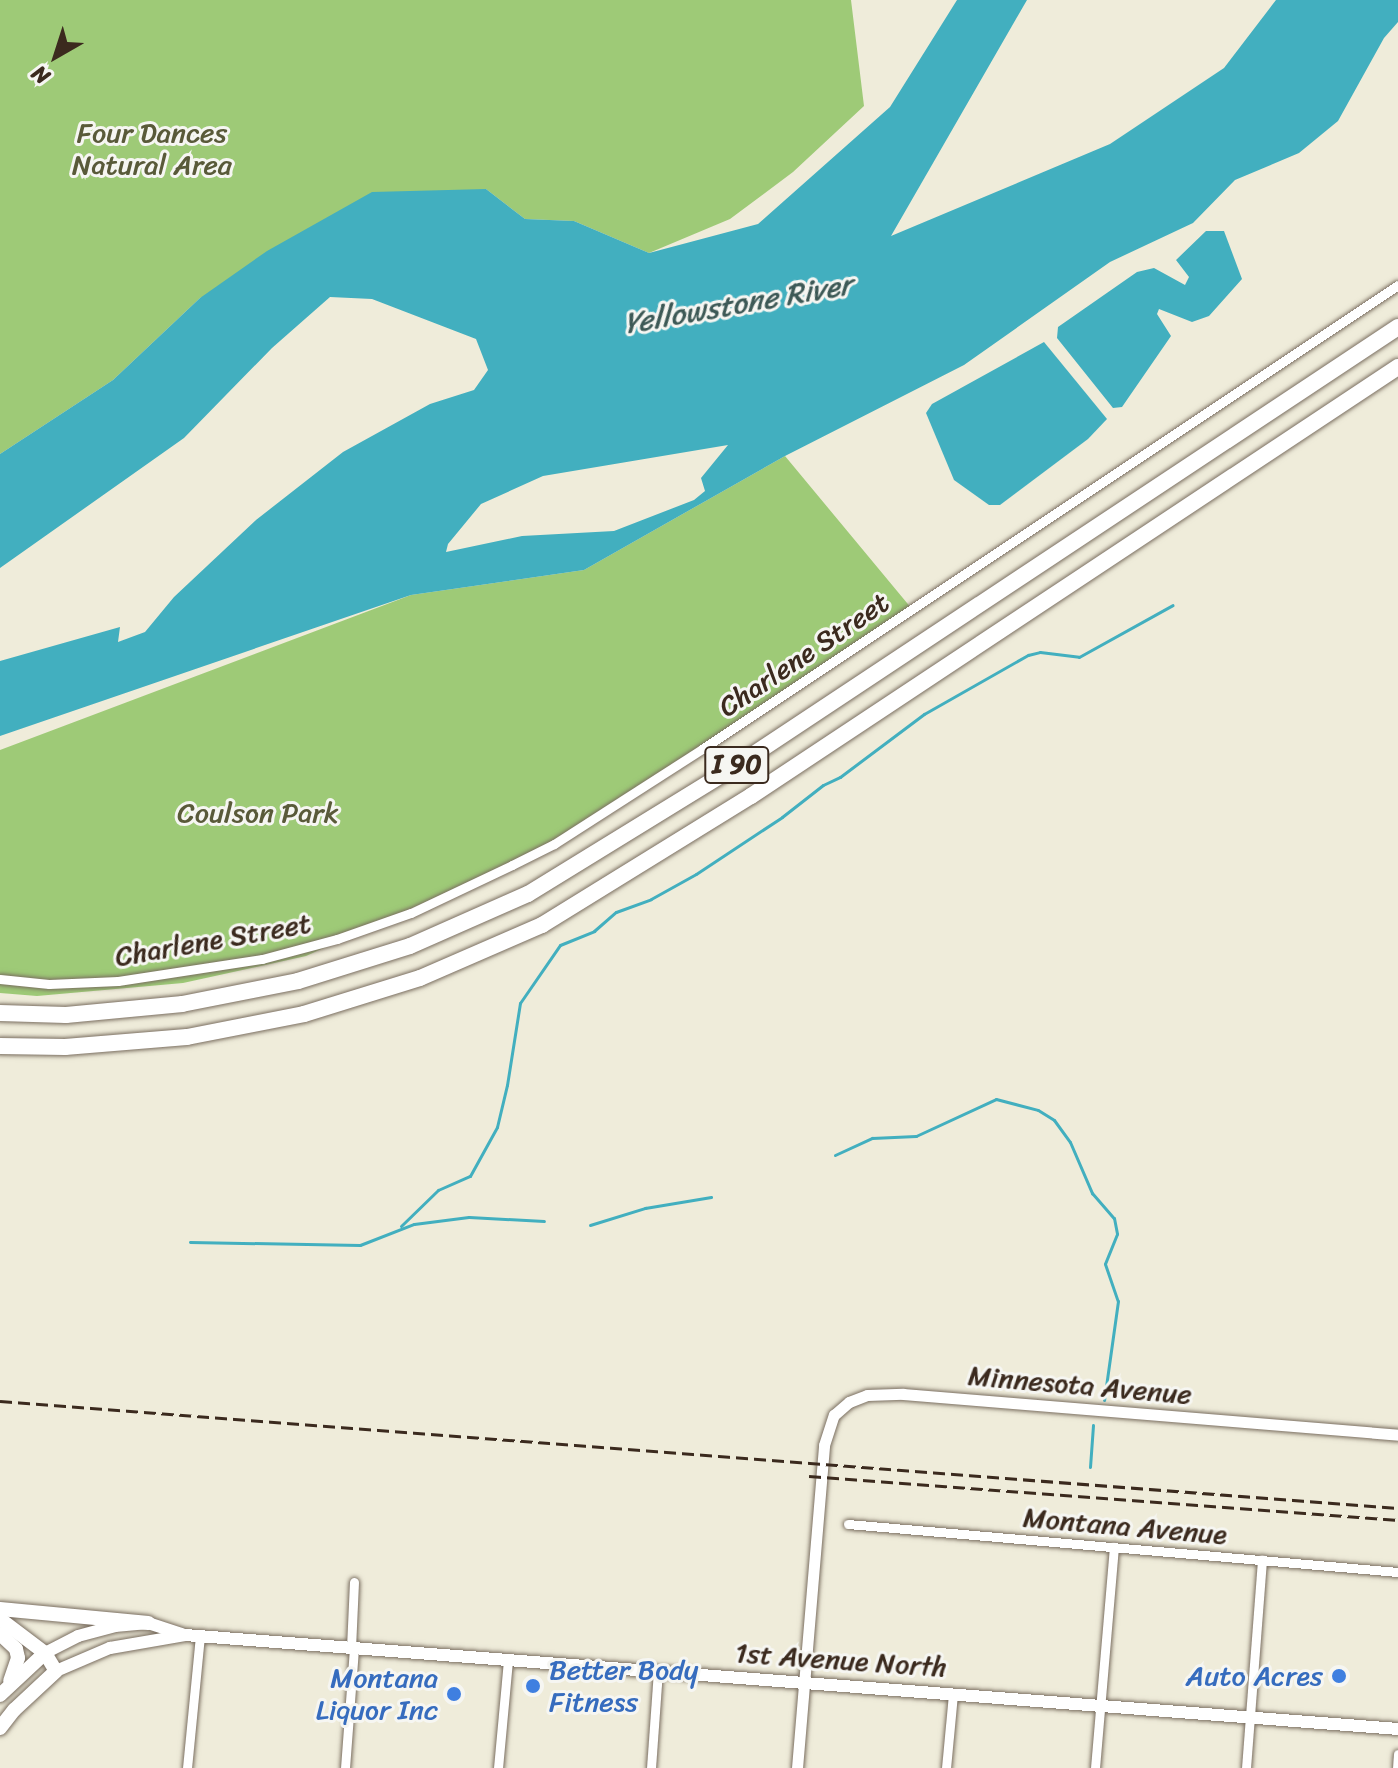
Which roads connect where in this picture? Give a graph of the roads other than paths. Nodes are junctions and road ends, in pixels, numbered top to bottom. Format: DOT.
graph roads {
  1 [pos="1398,285"];
  2 [pos="1398,327"];
  3 [pos="1398,367"];
  4 [pos="0,979"];
  5 [pos="0,1013"];
  6 [pos="0,1046"];
  7 [pos="1398,1435"];
  8 [pos="848,1524"];
  9 [pos="1114,1547"];
  10 [pos="1262,1560"];
  11 [pos="1398,1572"];
  12 [pos="354,1582"];
  13 [pos="0,1609"];
  14 [pos="0,1619"];
  15 [pos="148,1623"];
  16 [pos="0,1634"];
  17 [pos="185,1635"];
  18 [pos="200,1636"];
  19 [pos="353,1648"];
  20 [pos="45,1653"];
  21 [pos="508,1660"];
  22 [pos="56,1671"];
  23 [pos="658,1671"];
  24 [pos="803,1683"];
  25 [pos="4,1690"];
  26 [pos="953,1694"];
  27 [pos="1101,1706"];
  28 [pos="1250,1717"];
  29 [pos="0,1728"];
  30 [pos="1398,1729"];
  31 [pos="1398,1754"];
  32 [pos="187,1768"];
  33 [pos="345,1768"];
  34 [pos="498,1768"];
  35 [pos="651,1768"];
  36 [pos="797,1768"];
  37 [pos="946,1768"];
  38 [pos="1095,1768"];
  39 [pos="1246,1768"];
  40 [pos="1397,1768"];
  1 -- 4 [label="street, Charlene Street"];
  2 -- 5 [label="highway, I 90"];
  3 -- 6 [label="highway, I 90"];
  7 -- 24 [label="street, Minnesota Avenue"];
  8 -- 9 [label="street, Montana Avenue"];
  9 -- 10 [label="street, Montana Avenue"];
  9 -- 27 [label="street"];
  10 -- 11 [label="street, Montana Avenue"];
  10 -- 28 [label="street"];
  12 -- 19 [label="street"];
  13 -- 15 [label="highway"];
  14 -- 20 [label="highway"];
  15 -- 17 [label="main road, 1st Avenue North"];
  15 -- 20 [label="main road, 1st Avenue North"];
  16 -- 25 [label="highway"];
  17 -- 18 [label="main road, 1st Avenue North"];
  17 -- 22 [label="main road, 1st Avenue North"];
  18 -- 19 [label="main road, 1st Avenue North"];
  18 -- 32 [label="street"];
  19 -- 21 [label="main road, 1st Avenue North"];
  19 -- 33 [label="street"];
  20 -- 22 [label="highway"];
  20 -- 25 [label="highway, 1st Avenue North"];
  21 -- 23 [label="main road, 1st Avenue North"];
  21 -- 34 [label="street"];
  22 -- 29 [label="highway"];
  23 -- 24 [label="main road, 1st Avenue North"];
  23 -- 35 [label="street"];
  24 -- 26 [label="main road, 1st Avenue North"];
  24 -- 36 [label="street"];
  26 -- 27 [label="main road, 1st Avenue North"];
  26 -- 37 [label="street"];
  27 -- 28 [label="main road, 1st Avenue North"];
  27 -- 38 [label="street"];
  28 -- 30 [label="main road, 1st Avenue North"];
  28 -- 39 [label="street"];
  31 -- 40 [label="street"];
}
